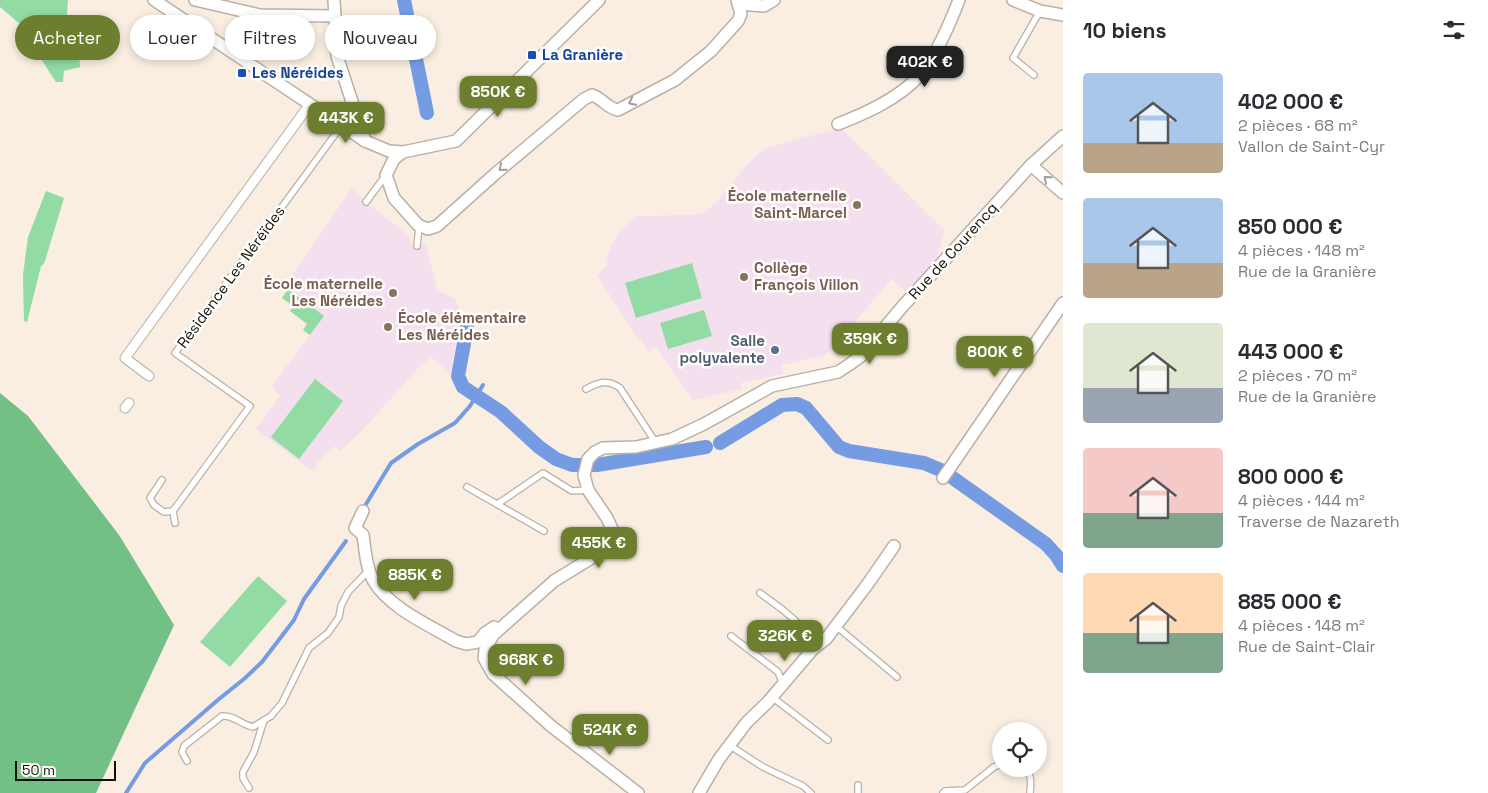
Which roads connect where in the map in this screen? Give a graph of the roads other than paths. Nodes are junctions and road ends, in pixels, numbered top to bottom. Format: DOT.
graph roads {
  1 [pos="154,0"];
  2 [pos="195,0"];
  3 [pos="334,0"];
  4 [pos="599,0"];
  5 [pos="774,0"];
  6 [pos="959,0"];
  7 [pos="1017,1"];
  8 [pos="738,2"];
  9 [pos="1040,11"];
  10 [pos="335,15"];
  11 [pos="1063,15"];
  12 [pos="325,16"];
  13 [pos="338,60"];
  14 [pos="1034,75"];
  15 [pos="310,104"];
  16 [pos="838,124"];
  17 [pos="342,125"];
  18 [pos="1063,136"];
  19 [pos="365,141"];
  20 [pos="403,152"];
  21 [pos="1031,165"];
  22 [pos="386,175"];
  23 [pos="1063,193"];
  24 [pos="366,202"];
  25 [pos="419,226"];
  26 [pos="417,246"];
  27 [pos="1063,303"];
  28 [pos="149,376"];
  29 [pos="586,389"];
  30 [pos="656,443"];
  31 [pos="943,478"];
  32 [pos="162,480"];
  33 [pos="467,487"];
  34 [pos="588,490"];
  35 [pos="496,504"];
  36 [pos="173,511"];
  37 [pos="363,511"];
  38 [pos="175,524"];
  39 [pos="544,530"];
  40 [pos="894,546"];
  41 [pos="369,570"];
  42 [pos="760,593"];
  43 [pos="836,626"];
  44 [pos="501,628"];
  45 [pos="731,636"];
  46 [pos="821,643"];
  47 [pos="897,677"];
  48 [pos="783,684"];
  49 [pos="772,697"];
  50 [pos="264,720"];
  51 [pos="828,740"];
  52 [pos="729,745"];
  53 [pos="187,761"];
  54 [pos="992,769"];
  55 [pos="1030,777"];
  56 [pos="858,785"];
  57 [pos="249,788"];
  58 [pos="638,793"];
  59 [pos="699,793"];
  60 [pos="811,793"];
  61 [pos="858,793"];
  62 [pos="943,793"];
  63 [pos="1030,793"];
  1 -- 15 [label="street"];
  2 -- 12 [label="street"];
  3 -- 10 [label="street"];
  4 -- 20 [label="street"];
  5 -- 8 [label="street"];
  6 -- 16 [label="street"];
  7 -- 9 [label="street"];
  8 -- 25 [label="street, one-way"];
  9 -- 11 [label="street"];
  9 -- 14 [label="lane"];
  13 -- 19 [label="street"];
  15 -- 17 [label="street"];
  15 -- 28 [label="street"];
  17 -- 19 [label="street"];
  17 -- 36 [label="lane, Résidence Les Néréïdes"];
  18 -- 21 [label="street, Rue de Courencq"];
  19 -- 20 [label="street"];
  20 -- 22 [label="street"];
  23 -- 21 [label="street, one-way"];
  21 -- 30 [label="street, Rue de Courencq"];
  22 -- 24 [label="lane"];
  22 -- 25 [label="street"];
  25 -- 26 [label="lane"];
  27 -- 31 [label="street"];
  29 -- 30 [label="lane"];
  30 -- 34 [label="street, Rue de Courencq"];
  32 -- 36 [label="lane"];
  33 -- 35 [label="lane"];
  34 -- 35 [label="lane"];
  34 -- 44 [label="street, Rue de Courencq"];
  35 -- 39 [label="lane"];
  36 -- 38 [label="lane"];
  37 -- 41 [label="street"];
  40 -- 43 [label="street"];
  41 -- 44 [label="street"];
  41 -- 50 [label="lane"];
  42 -- 46 [label="lane"];
  43 -- 46 [label="street"];
  43 -- 47 [label="lane"];
  44 -- 58 [label="street, Rue de Courencq"];
  45 -- 48 [label="lane"];
  46 -- 48 [label="street"];
  48 -- 49 [label="street"];
  49 -- 51 [label="lane"];
  49 -- 52 [label="street"];
  50 -- 53 [label="lane"];
  50 -- 57 [label="lane"];
  52 -- 59 [label="street"];
  52 -- 60 [label="lane"];
  54 -- 62 [label="lane"];
  55 -- 63 [label="lane"];
  56 -- 61 [label="lane"];
}
